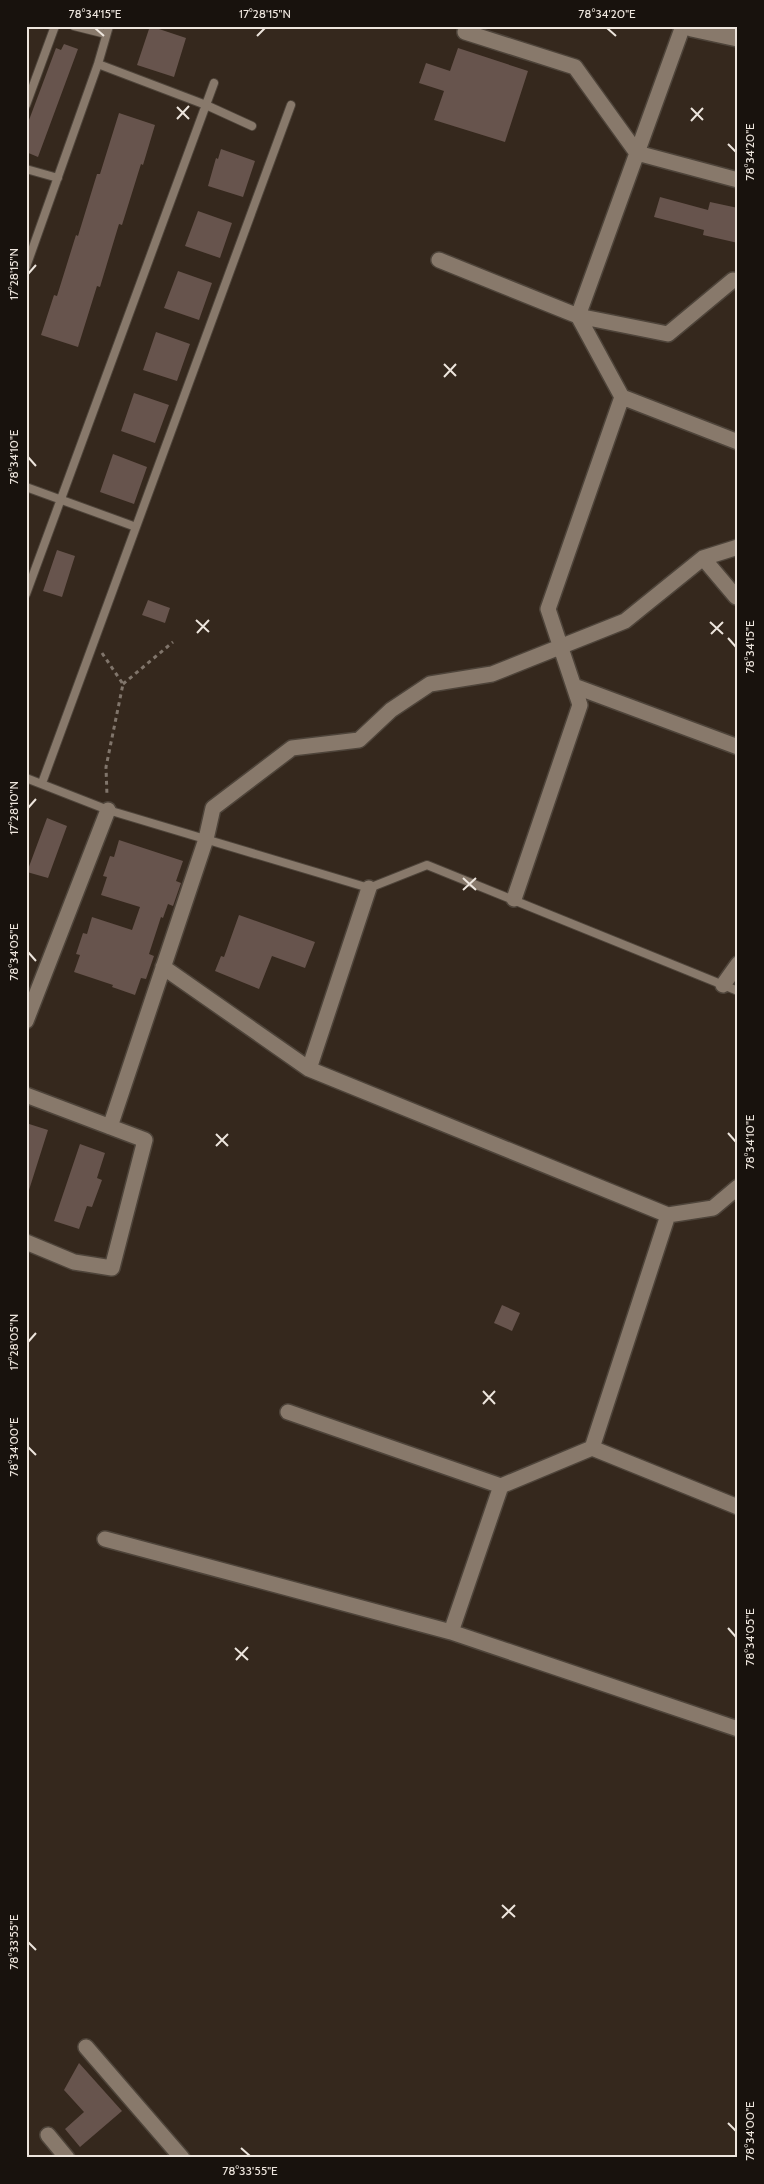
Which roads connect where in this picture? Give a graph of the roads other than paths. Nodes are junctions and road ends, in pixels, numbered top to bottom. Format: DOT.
graph roads {
  1 [pos="55,26"];
  2 [pos="74,26"];
  3 [pos="683,26"];
  4 [pos="692,26"];
  5 [pos="107,30"];
  6 [pos="465,32"];
  7 [pos="738,36"];
  8 [pos="98,64"];
  9 [pos="214,83"];
  10 [pos="26,105"];
  11 [pos="206,105"];
  12 [pos="291,105"];
  13 [pos="252,126"];
  14 [pos="637,153"];
  15 [pos="26,169"];
  16 [pos="58,178"];
  17 [pos="738,180"];
  18 [pos="439,260"];
  19 [pos="26,267"];
  20 [pos="738,281"];
  21 [pos="578,316"];
  22 [pos="622,397"];
  23 [pos="738,442"];
  24 [pos="26,487"];
  25 [pos="61,501"];
  26 [pos="136,527"];
  27 [pos="738,546"];
  28 [pos="703,558"];
  29 [pos="26,594"];
  30 [pos="736,597"];
  31 [pos="561,647"];
  32 [pos="574,686"];
  33 [pos="738,747"];
  34 [pos="26,778"];
  35 [pos="42,782"];
  36 [pos="108,810"];
  37 [pos="206,840"];
  38 [pos="369,888"];
  39 [pos="514,899"];
  40 [pos="738,964"];
  41 [pos="163,966"];
  42 [pos="724,985"];
  43 [pos="738,991"];
  44 [pos="26,1022"];
  45 [pos="309,1069"];
  46 [pos="26,1095"];
  47 [pos="110,1127"];
  48 [pos="738,1188"];
  49 [pos="668,1216"];
  50 [pos="26,1242"];
  51 [pos="288,1412"];
  52 [pos="592,1448"];
  53 [pos="501,1486"];
  54 [pos="738,1507"];
  55 [pos="106,1539"];
  56 [pos="450,1632"];
  57 [pos="738,1729"];
  58 [pos="86,2047"];
  59 [pos="48,2136"];
  60 [pos="176,2156"];
  61 [pos="67,2158"];
  1 -- 10 [label="lane"];
  2 -- 5 [label="lane"];
  3 -- 14 [label="street"];
  4 -- 7 [label="street"];
  5 -- 8 [label="lane"];
  6 -- 14 [label="street"];
  8 -- 11 [label="lane"];
  8 -- 16 [label="lane"];
  9 -- 11 [label="lane"];
  11 -- 13 [label="lane"];
  11 -- 25 [label="lane"];
  12 -- 26 [label="lane"];
  14 -- 17 [label="street"];
  14 -- 21 [label="street"];
  15 -- 16 [label="lane"];
  16 -- 19 [label="lane"];
  18 -- 21 [label="street"];
  20 -- 21 [label="street"];
  21 -- 22 [label="street"];
  22 -- 23 [label="street"];
  22 -- 31 [label="street"];
  24 -- 25 [label="lane"];
  25 -- 26 [label="lane"];
  25 -- 29 [label="lane"];
  26 -- 35 [label="lane"];
  27 -- 28 [label="street"];
  28 -- 30 [label="street"];
  28 -- 31 [label="street"];
  31 -- 32 [label="street"];
  31 -- 37 [label="street"];
  32 -- 33 [label="street"];
  32 -- 39 [label="street"];
  34 -- 35 [label="lane"];
  35 -- 36 [label="lane"];
  36 -- 37 [label="lane"];
  36 -- 44 [label="street"];
  37 -- 38 [label="lane"];
  37 -- 41 [label="street"];
  38 -- 39 [label="lane"];
  38 -- 45 [label="street"];
  39 -- 42 [label="lane"];
  40 -- 42 [label="street"];
  41 -- 45 [label="street"];
  41 -- 47 [label="street"];
  42 -- 43 [label="lane"];
  45 -- 49 [label="street"];
  46 -- 47 [label="street"];
  47 -- 50 [label="street"];
  48 -- 49 [label="street"];
  49 -- 52 [label="street"];
  51 -- 53 [label="street"];
  52 -- 53 [label="street"];
  52 -- 54 [label="street"];
  53 -- 56 [label="street"];
  55 -- 56 [label="street"];
  56 -- 57 [label="street"];
  58 -- 60 [label="street"];
  59 -- 61 [label="street"];
}
